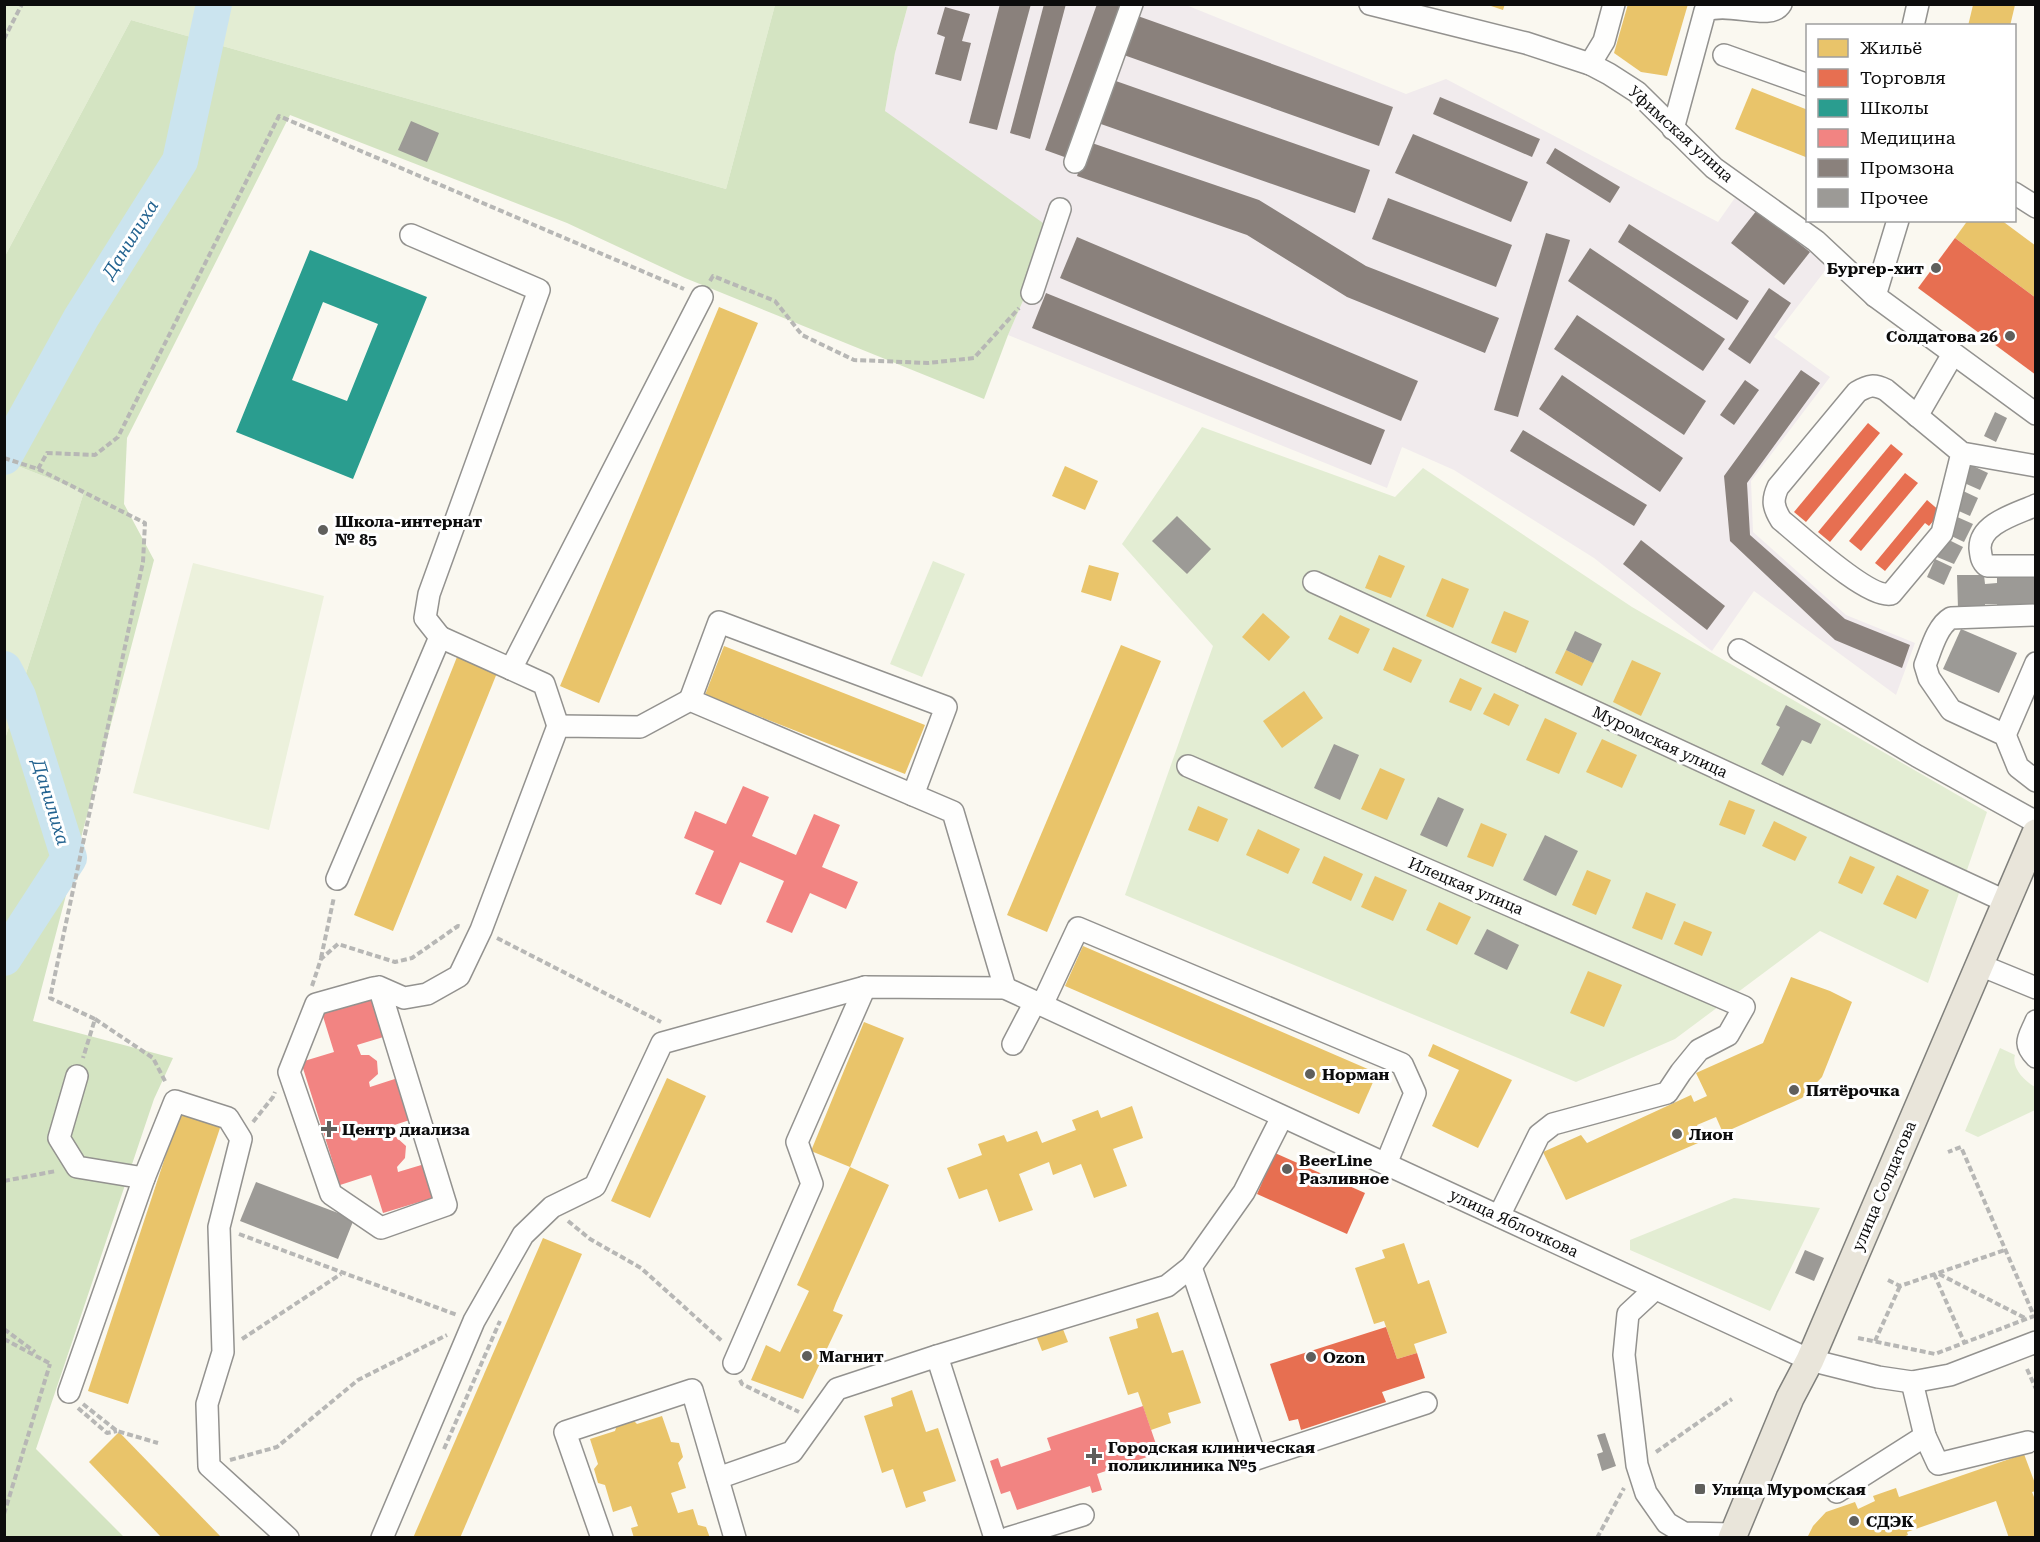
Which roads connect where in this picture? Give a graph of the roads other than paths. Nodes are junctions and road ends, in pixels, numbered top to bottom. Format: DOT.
graph roads {
  1 [pos="1132,4"];
  2 [pos="1370,4"];
  3 [pos="1614,4"];
  4 [pos="1781,4"];
  5 [pos="1918,4"];
  6 [pos="1419,10"];
  7 [pos="1913,24"];
  8 [pos="1724,55"];
  9 [pos="1590,64"];
  10 [pos="1806,84"];
  11 [pos="1672,129"];
  12 [pos="1075,162"];
  13 [pos="2016,194"];
  14 [pos="2036,207"];
  15 [pos="1060,209"];
  16 [pos="1897,222"];
  17 [pos="411,235"];
  18 [pos="1032,293"];
  19 [pos="1875,296"];
  20 [pos="702,297"];
  21 [pos="1953,354"];
  22 [pos="2036,414"];
  23 [pos="1917,416"];
  24 [pos="1962,453"];
  25 [pos="2036,466"];
  26 [pos="2036,505"];
  27 [pos="2036,566"];
  28 [pos="1314,582"];
  29 [pos="2036,615"];
  30 [pos="440,637"];
  31 [pos="1739,650"];
  32 [pos="2036,663"];
  33 [pos="511,669"];
  34 [pos="690,700"];
  35 [pos="558,726"];
  36 [pos="2005,735"];
  37 [pos="1188,766"];
  38 [pos="2036,781"];
  39 [pos="913,795"];
  40 [pos="2036,822"];
  41 [pos="2036,834"];
  42 [pos="337,879"];
  43 [pos="2007,902"];
  44 [pos="1980,965"];
  45 [pos="379,987"];
  46 [pos="865,987"];
  47 [pos="1005,988"];
  48 [pos="2036,988"];
  49 [pos="1038,1004"];
  50 [pos="2036,1021"];
  51 [pos="1013,1044"];
  52 [pos="2036,1058"];
  53 [pos="77,1076"];
  54 [pos="1282,1117"];
  55 [pos="1386,1164"];
  56 [pos="144,1178"];
  57 [pos="1499,1216"];
  58 [pos="1191,1267"];
  59 [pos="1655,1289"];
  60 [pos="2036,1342"];
  61 [pos="937,1356"];
  62 [pos="1810,1360"];
  63 [pos="734,1363"];
  64 [pos="1912,1382"];
  65 [pos="69,1392"];
  66 [pos="1426,1403"];
  67 [pos="1924,1436"];
  68 [pos="2028,1442"];
  69 [pos="718,1478"];
  70 [pos="1837,1492"];
  71 [pos="1083,1515"];
  72 [pos="1733,1536"];
  73 [pos="288,1538"];
  74 [pos="382,1538"];
  75 [pos="602,1538"];
  76 [pos="735,1538"];
  77 [pos="995,1538"];
  78 [pos="1008,1538"];
  1 -- 12 [label="street"];
  2 -- 6 [label="street, Уфимская улица"];
  3 -- 9 [label="street"];
  4 -- 11 [label="street"];
  5 -- 7 [label="street"];
  6 -- 9 [label="street, Уфимская улица"];
  8 -- 10 [label="street"];
  9 -- 11 [label="street, Уфимская улица"];
  11 -- 19 [label="street, Уфимская улица"];
  13 -- 14 [label="street"];
  15 -- 18 [label="street"];
  16 -- 19 [label="street"];
  17 -- 30 [label="street"];
  19 -- 21 [label="street, Уфимская улица"];
  20 -- 33 [label="street"];
  21 -- 22 [label="street, Уфимская улица"];
  21 -- 23 [label="street"];
  23 -- 24 [label="street"];
  23 -- 24 [label="street"];
  24 -- 25 [label="street"];
  26 -- 27 [label="street"];
  28 -- 43 [label="street, Муромская улица"];
  29 -- 36 [label="street"];
  30 -- 33 [label="street"];
  30 -- 42 [label="street"];
  31 -- 40 [label="street"];
  32 -- 36 [label="street"];
  33 -- 35 [label="street"];
  34 -- 35 [label="street"];
  34 -- 39 [label="street"];
  34 -- 39 [label="street"];
  35 -- 45 [label="street"];
  36 -- 38 [label="street"];
  37 -- 57 [label="street, Илецкая улица"];
  39 -- 47 [label="street"];
  41 -- 43 [label="main road, улица Солдатова"];
  43 -- 44 [label="main road, улица Солдатова"];
  44 -- 48 [label="street"];
  44 -- 62 [label="main road, улица Солдатова"];
  45 -- 45 [label="street"];
  46 -- 47 [label="street"];
  46 -- 63 [label="street"];
  46 -- 74 [label="street"];
  47 -- 49 [label="street, улица Яблочкова"];
  49 -- 51 [label="street"];
  49 -- 54 [label="street, улица Яблочкова"];
  49 -- 55 [label="street"];
  50 -- 52 [label="street"];
  53 -- 56 [label="street"];
  54 -- 55 [label="street, улица Яблочкова"];
  54 -- 58 [label="street"];
  55 -- 57 [label="street, улица Яблочкова"];
  56 -- 65 [label="street"];
  56 -- 73 [label="street"];
  57 -- 59 [label="street, улица Яблочкова"];
  58 -- 61 [label="street"];
  58 -- 66 [label="street"];
  59 -- 62 [label="street, улица Яблочкова"];
  59 -- 72 [label="street"];
  60 -- 64 [label="street, улица Яблочкова"];
  61 -- 69 [label="street"];
  61 -- 77 [label="street"];
  62 -- 64 [label="street, улица Яблочкова"];
  62 -- 72 [label="main road, улица Солдатова"];
  64 -- 67 [label="street"];
  67 -- 68 [label="street"];
  67 -- 70 [label="street"];
  69 -- 75 [label="street"];
  69 -- 76 [label="street"];
  71 -- 78 [label="street"];
}
